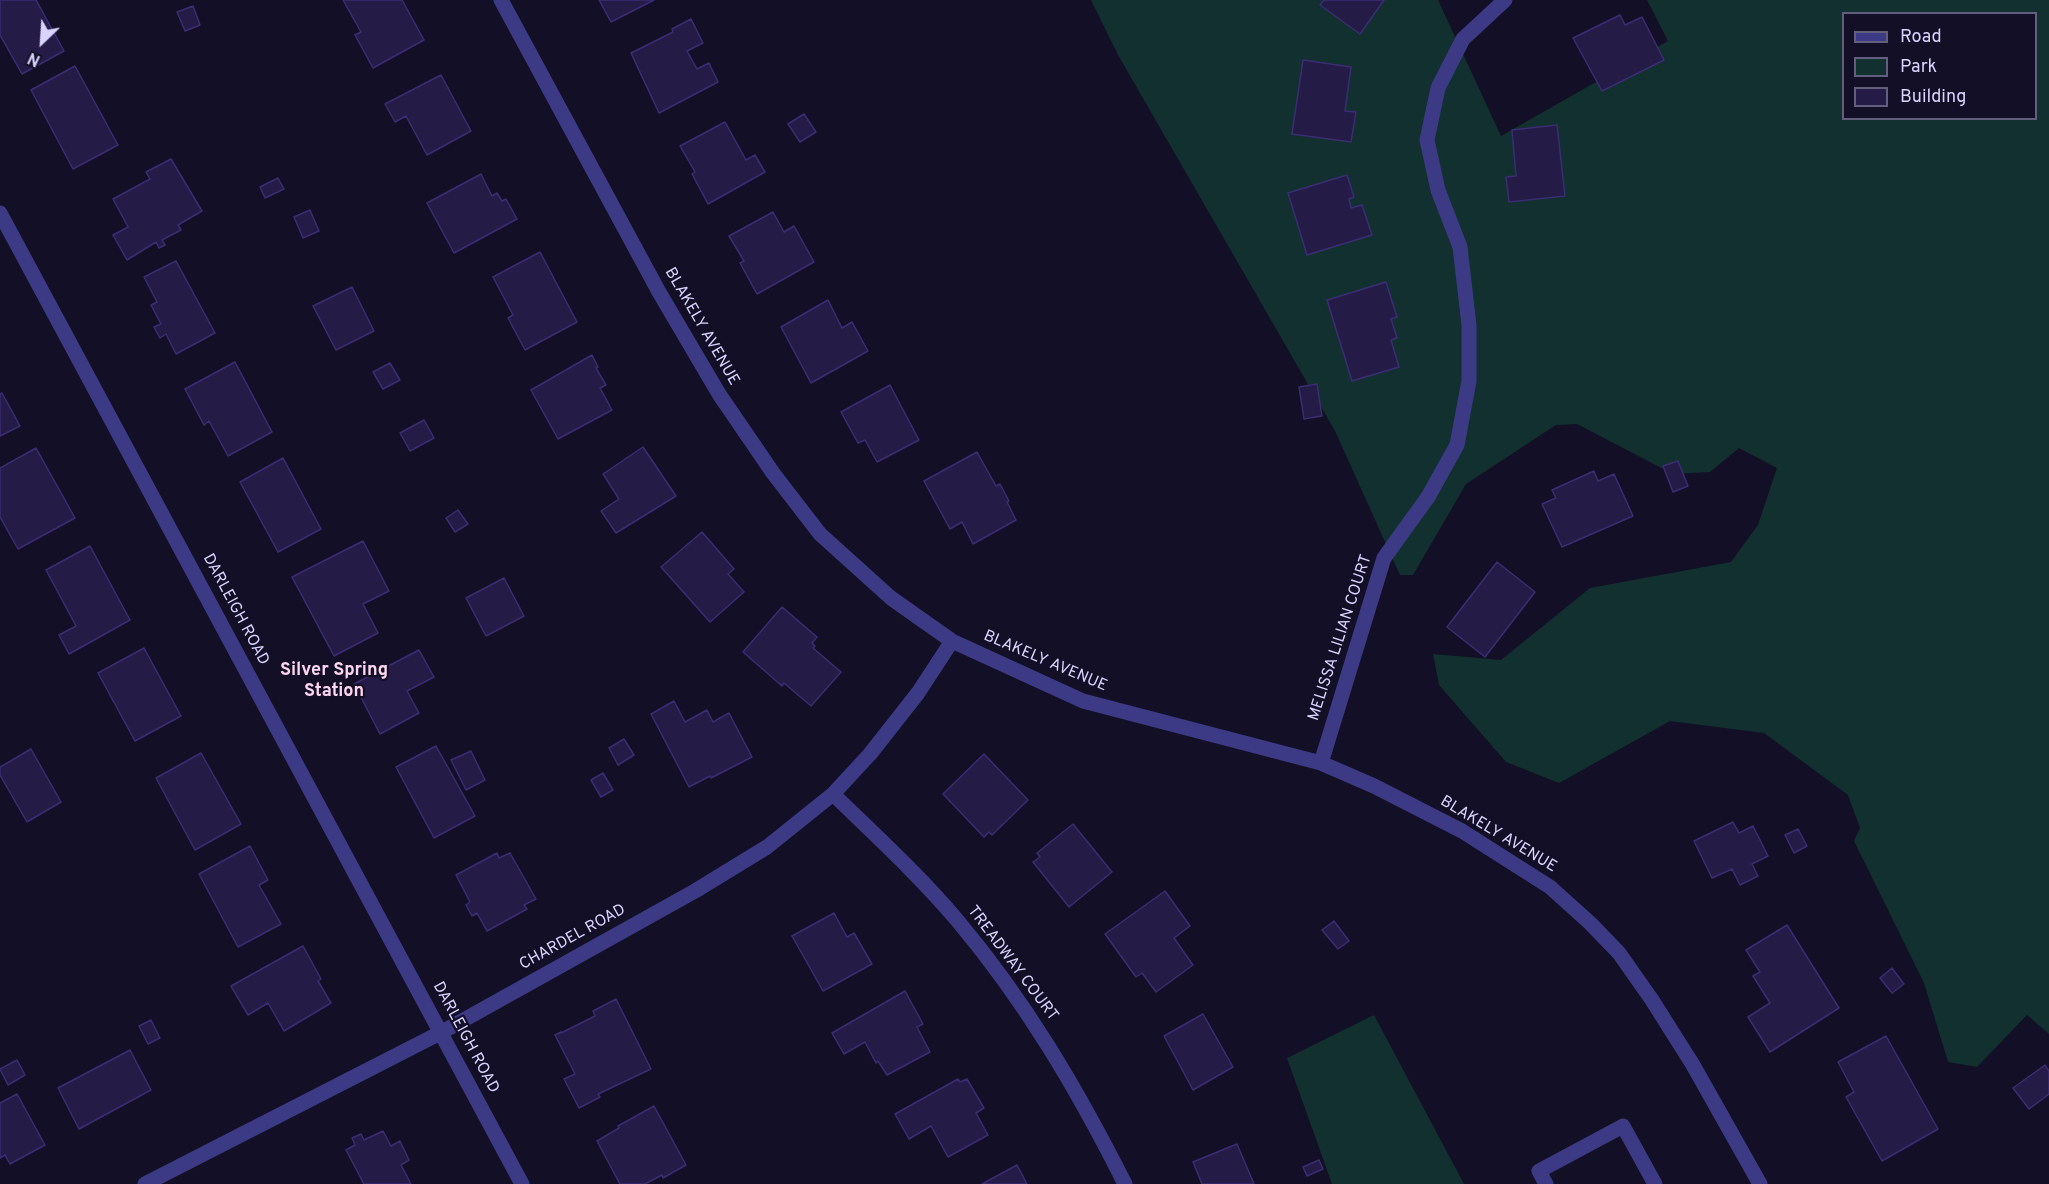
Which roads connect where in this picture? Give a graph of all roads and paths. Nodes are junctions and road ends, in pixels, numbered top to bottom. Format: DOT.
graph roads {
  1 [pos="501,0"];
  2 [pos="1505,0"];
  3 [pos="0,213"];
  4 [pos="952,641"];
  5 [pos="1321,763"];
  6 [pos="833,794"];
  7 [pos="442,1032"];
  8 [pos="145,1184"];
  9 [pos="522,1184"];
  10 [pos="1125,1184"];
  11 [pos="1546,1184"];
  12 [pos="1655,1184"];
  13 [pos="1760,1184"];
  1 -- 4 [label="street, BLAKELY AVENUE"];
  2 -- 5 [label="street, MELISSA LILIAN COURT"];
  3 -- 7 [label="street, DARLEIGH ROAD"];
  4 -- 5 [label="street, BLAKELY AVENUE"];
  4 -- 6 [label="street, CHARDEL ROAD"];
  5 -- 13 [label="street, BLAKELY AVENUE"];
  6 -- 7 [label="street, CHARDEL ROAD"];
  6 -- 10 [label="street, TREADWAY COURT"];
  7 -- 8 [label="street, CHARDEL ROAD"];
  7 -- 9 [label="street, DARLEIGH ROAD"];
  11 -- 12 [label="street"];
}
